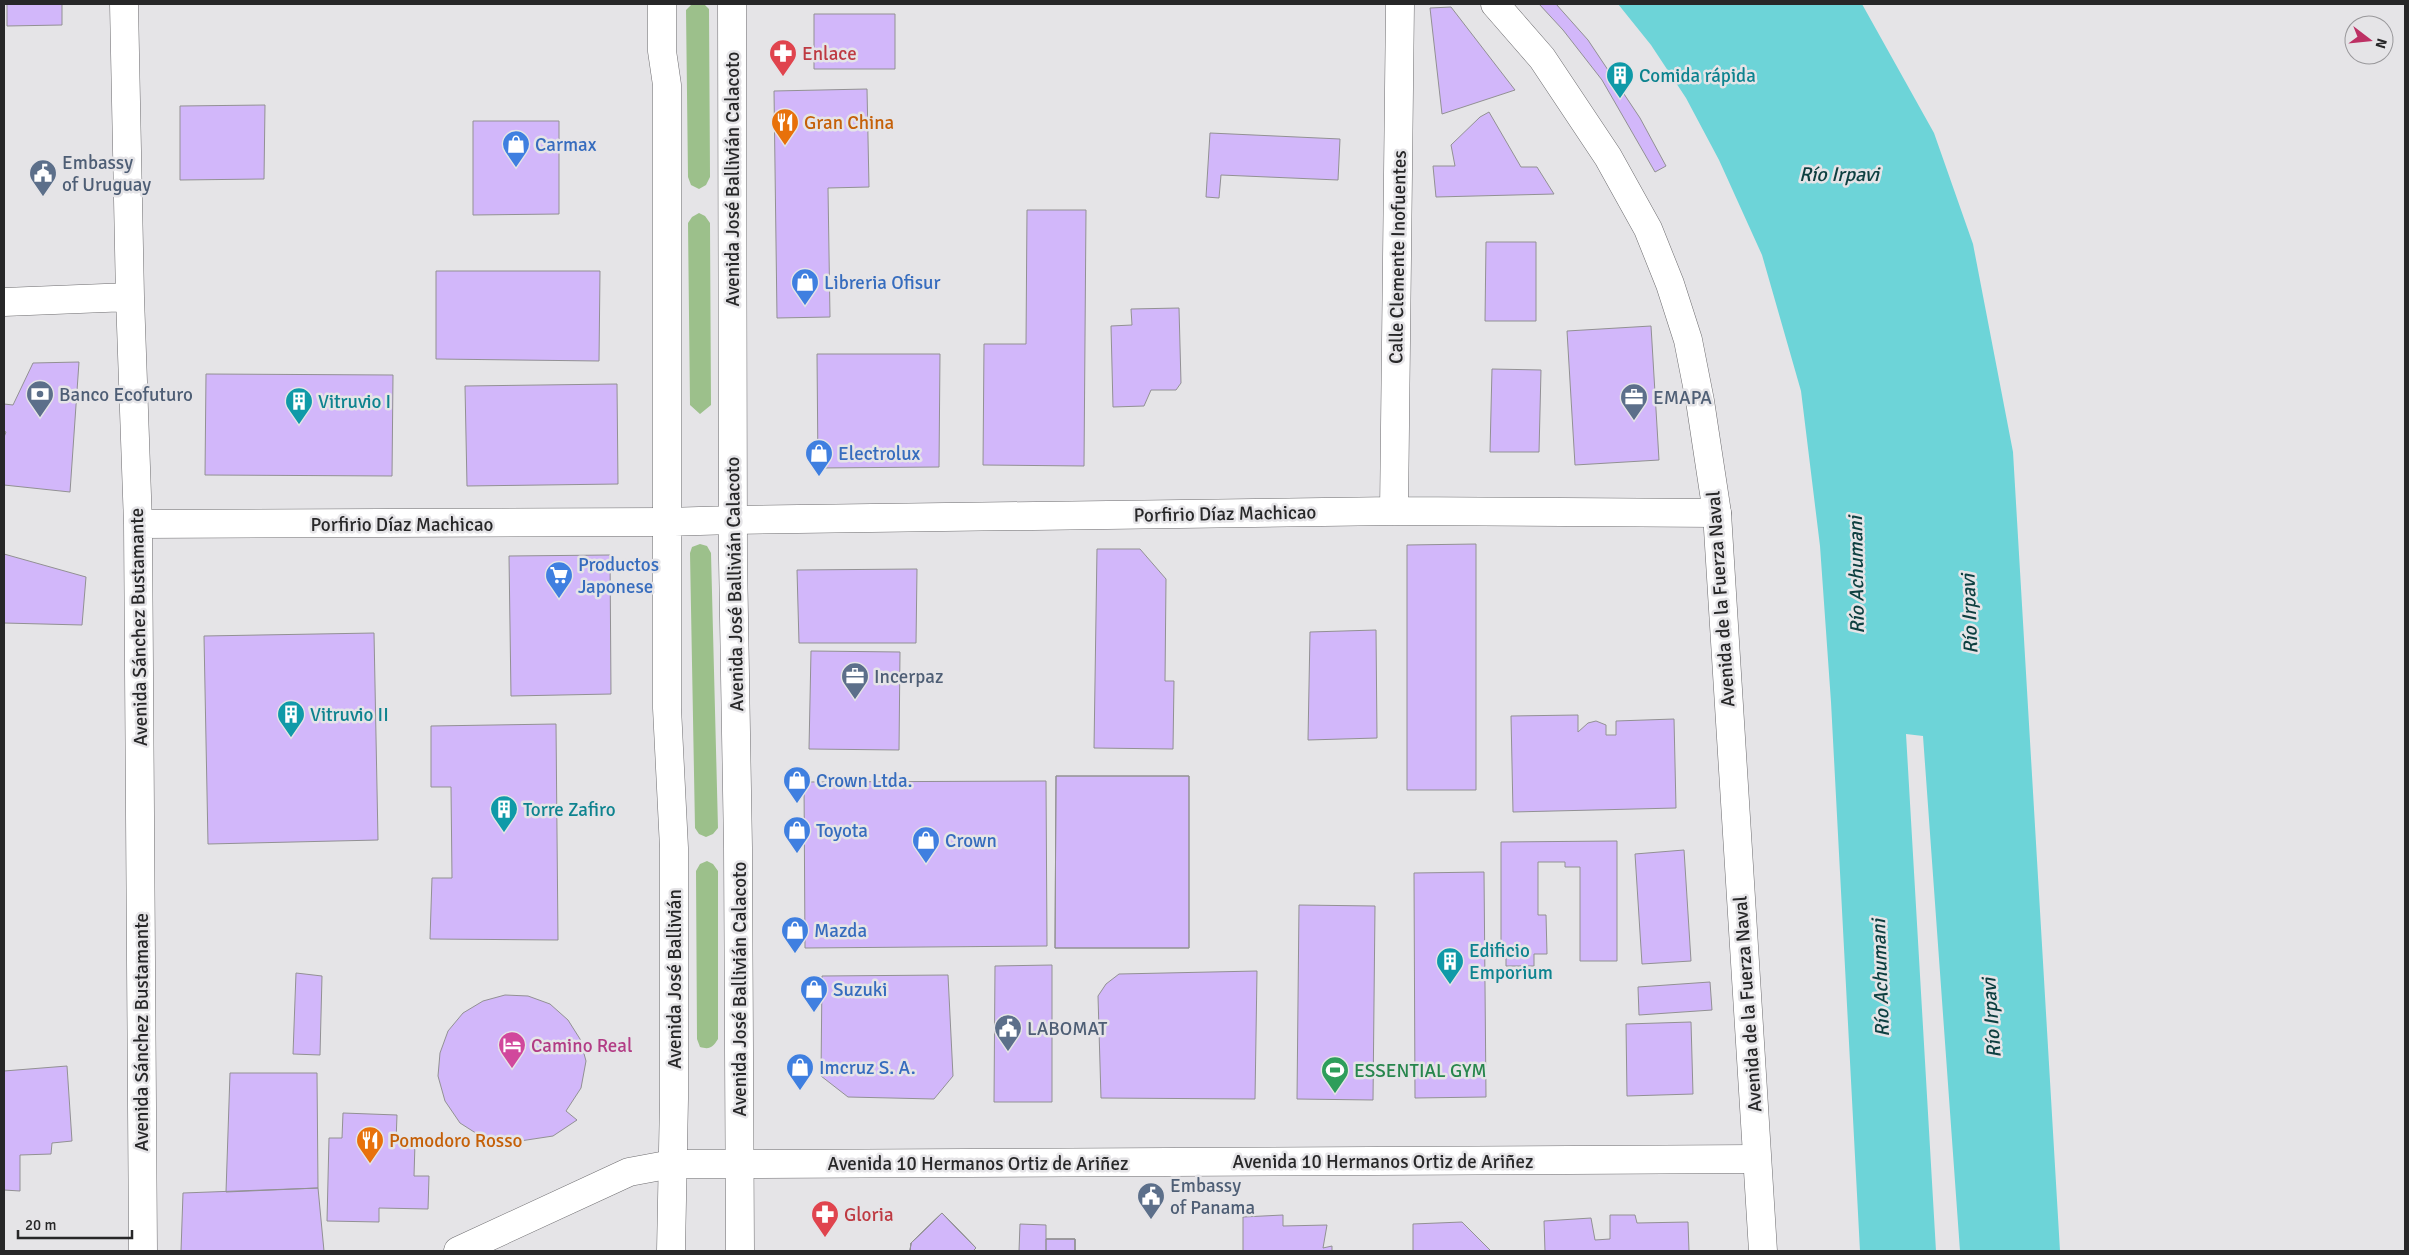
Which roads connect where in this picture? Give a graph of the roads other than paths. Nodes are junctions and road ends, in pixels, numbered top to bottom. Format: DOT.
graph roads {
  1 [pos="124,4"];
  2 [pos="662,4"];
  3 [pos="732,4"];
  4 [pos="1400,4"];
  5 [pos="1495,4"];
  6 [pos="130,297"];
  7 [pos="4,302"];
  8 [pos="1394,511"];
  9 [pos="1716,513"];
  10 [pos="733,520"];
  11 [pos="666,522"];
  12 [pos="138,524"];
  13 [pos="1756,1159"];
  14 [pos="672,1164"];
  15 [pos="740,1164"];
  16 [pos="143,1251"];
  17 [pos="458,1251"];
  18 [pos="671,1251"];
  19 [pos="740,1251"];
  20 [pos="1763,1251"];
  1 -- 6 [label="street, Avenida Sánchez Bustamante"];
  2 -- 11 [label="street"];
  3 -- 10 [label="street, Avenida José Ballivián Calacoto"];
  4 -- 8 [label="street, Calle Clemente Inofuentes"];
  5 -- 9 [label="street, Avenida de la Fuerza Naval"];
  6 -- 7 [label="street"];
  6 -- 12 [label="street, Avenida Sánchez Bustamante"];
  8 -- 9 [label="street, Porfirio Díaz Machicao"];
  8 -- 10 [label="street, Porfirio Díaz Machicao"];
  9 -- 13 [label="street, Avenida de la Fuerza Naval"];
  10 -- 11 [label="street, Porfirio Díaz Machicao"];
  10 -- 15 [label="street, Avenida José Ballivián Calacoto"];
  11 -- 12 [label="street, Porfirio Díaz Machicao"];
  11 -- 14 [label="street, Avenida José Ballivián"];
  12 -- 16 [label="street, Avenida Sánchez Bustamante"];
  13 -- 15 [label="street, Avenida 10 Hermanos Ortiz de Ariñez"];
  13 -- 20 [label="street, Avenida de la Fuerza Naval"];
  14 -- 15 [label="street, Avenida 10 Hermanos Ortiz de Ariñez"];
  14 -- 17 [label="street, Avenida 10 Hermanos Ortiz de Ariñez"];
  14 -- 18 [label="street, Avenida José Ballivián"];
  15 -- 19 [label="street"];
}
